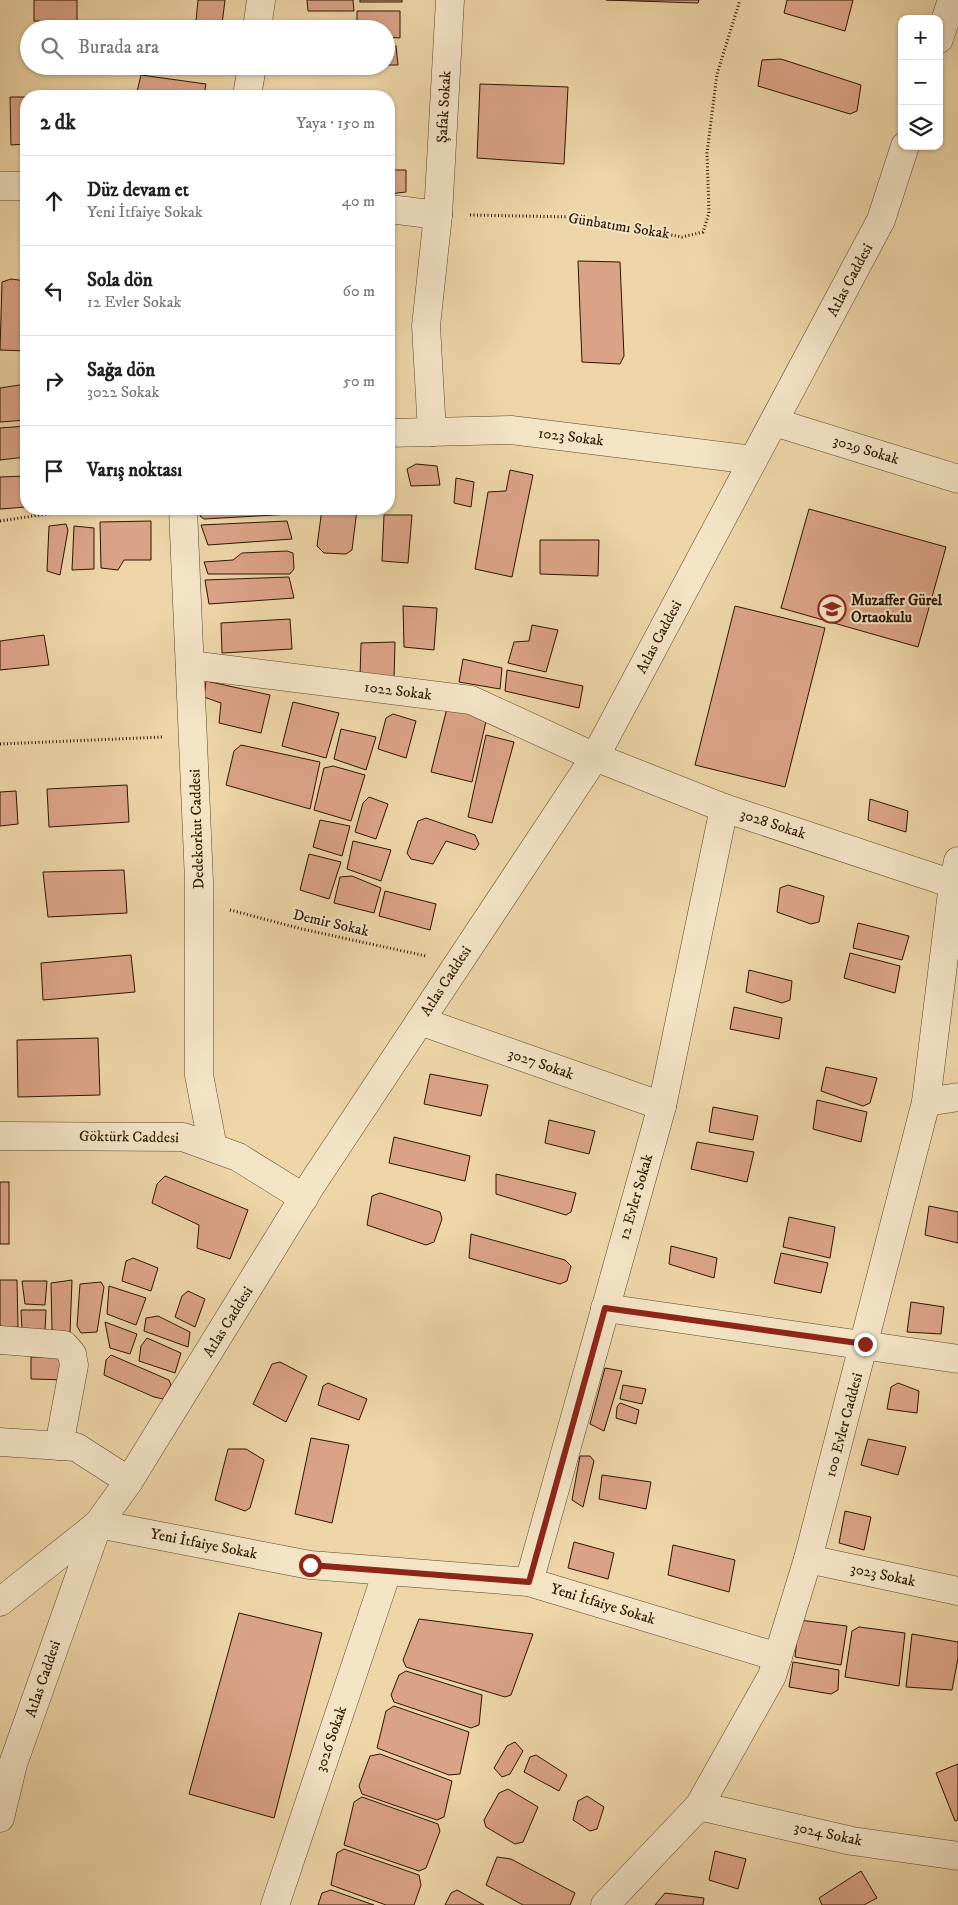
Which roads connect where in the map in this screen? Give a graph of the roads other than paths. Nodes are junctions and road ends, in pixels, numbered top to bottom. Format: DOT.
graph roads {
  1 [pos="261,0"];
  2 [pos="450,0"];
  3 [pos="952,0"];
  4 [pos="258,20"];
  5 [pos="943,27"];
  6 [pos="250,75"];
  7 [pos="248,90"];
  8 [pos="904,150"];
  9 [pos="0,186"];
  10 [pos="20,186"];
  11 [pos="395,210"];
  12 [pos="438,215"];
  13 [pos="774,422"];
  14 [pos="432,432"];
  15 [pos="395,433"];
  16 [pos="753,460"];
  17 [pos="958,479"];
  18 [pos="183,515"];
  19 [pos="190,665"];
  20 [pos="595,757"];
  21 [pos="724,808"];
  22 [pos="955,872"];
  23 [pos="420,1021"];
  24 [pos="958,1097"];
  25 [pos="926,1102"];
  26 [pos="662,1106"];
  27 [pos="0,1136"];
  28 [pos="213,1148"];
  29 [pos="304,1198"];
  30 [pos="605,1308"];
  31 [pos="0,1340"];
  32 [pos="865,1344"];
  33 [pos="958,1359"];
  34 [pos="0,1442"];
  35 [pos="59,1446"];
  36 [pos="129,1481"];
  37 [pos="98,1524"];
  38 [pos="808,1560"];
  39 [pos="387,1572"];
  40 [pos="529,1582"];
  41 [pos="958,1591"];
  42 [pos="0,1602"];
  43 [pos="778,1657"];
  44 [pos="699,1806"];
  45 [pos="0,1818"];
  46 [pos="958,1856"];
  47 [pos="275,1905"];
  48 [pos="605,1905"];
  1 -- 4 [label="street"];
  2 -- 12 [label="street, Şafak Sokak"];
  3 -- 5 [label="street"];
  6 -- 7 [label="street"];
  8 -- 13 [label="street, Atlas Caddesi"];
  9 -- 10 [label="street"];
  11 -- 12 [label="street"];
  12 -- 14 [label="street, Şafak Sokak"];
  13 -- 16 [label="street, Atlas Caddesi"];
  13 -- 17 [label="street, 3029 Sokak"];
  14 -- 15 [label="street, 1023 Sokak"];
  14 -- 16 [label="street, 1023 Sokak"];
  16 -- 20 [label="street, Atlas Caddesi"];
  18 -- 19 [label="street, Dedekorkut Caddesi"];
  19 -- 20 [label="street, 1022 Sokak"];
  19 -- 28 [label="street, Dedekorkut Caddesi"];
  20 -- 21 [label="street, 3028 Sokak"];
  20 -- 23 [label="street, Atlas Caddesi"];
  21 -- 22 [label="street, 3028 Sokak"];
  21 -- 26 [label="street, 12 Evler Sokak"];
  22 -- 25 [label="street, 100 Evler Caddesi"];
  23 -- 26 [label="street, 3027 Sokak"];
  23 -- 29 [label="street, Atlas Caddesi"];
  24 -- 25 [label="street"];
  25 -- 32 [label="street, 100 Evler Caddesi"];
  26 -- 30 [label="street, 12 Evler Sokak"];
  27 -- 28 [label="street, Göktürk Caddesi"];
  28 -- 29 [label="street, Göktürk Caddesi"];
  29 -- 36 [label="street, Atlas Caddesi"];
  30 -- 32 [label="street"];
  30 -- 40 [label="street, 12 Evler Sokak"];
  31 -- 35 [label="street"];
  32 -- 33 [label="street"];
  32 -- 38 [label="street, 100 Evler Caddesi"];
  34 -- 35 [label="street"];
  35 -- 36 [label="street"];
  36 -- 37 [label="street, Atlas Caddesi"];
  37 -- 39 [label="street, Yeni İtfaiye Sokak"];
  37 -- 42 [label="street"];
  37 -- 45 [label="street, Atlas Caddesi"];
  38 -- 41 [label="street, 3023 Sokak"];
  38 -- 43 [label="street, 100 Evler Caddesi"];
  39 -- 40 [label="street, Yeni İtfaiye Sokak"];
  39 -- 47 [label="street, 3026 Sokak"];
  40 -- 43 [label="street, Yeni İtfaiye Sokak"];
  43 -- 44 [label="street, 100 Evler Caddesi"];
  44 -- 46 [label="street, 3024 Sokak"];
  44 -- 48 [label="street, 100 Evler Caddesi"];
}
